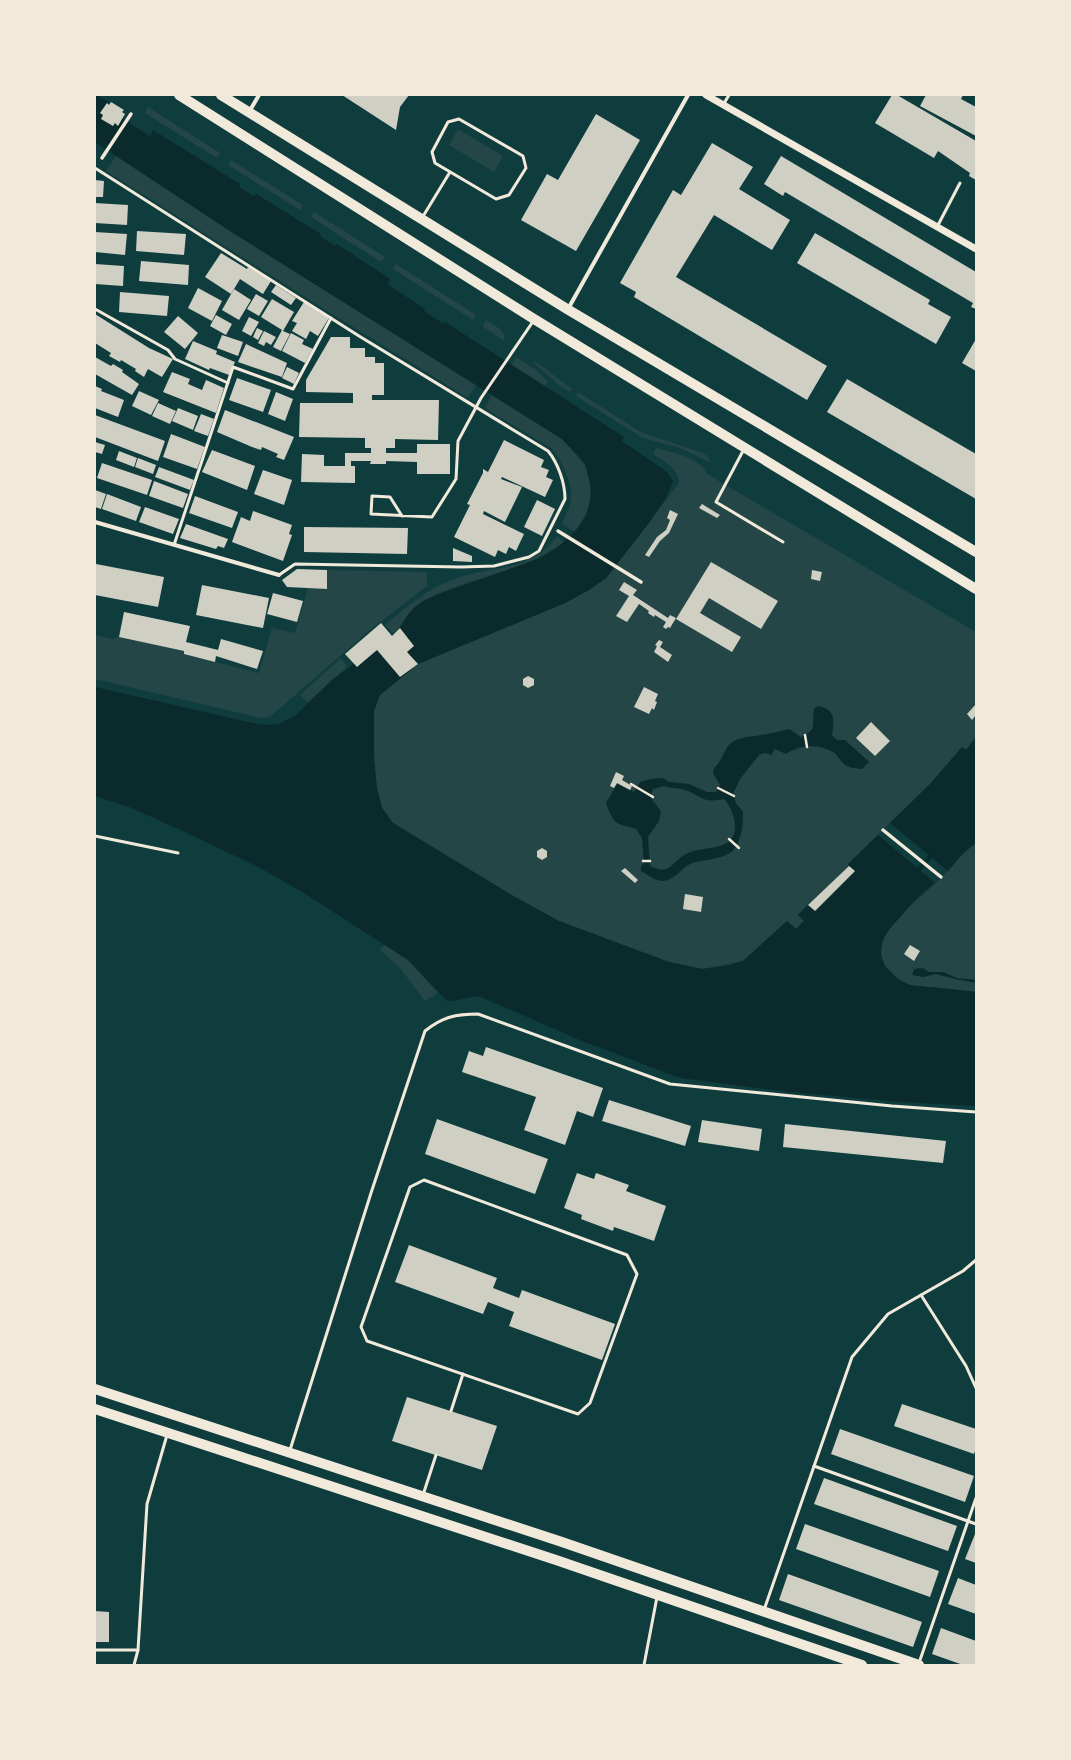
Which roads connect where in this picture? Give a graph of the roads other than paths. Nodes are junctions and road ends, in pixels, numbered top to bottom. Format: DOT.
graph roads {
  1 [pos="179,95"];
  2 [pos="221,95"];
  3 [pos="259,95"];
  4 [pos="688,95"];
  5 [pos="706,95"];
  6 [pos="729,95"];
  7 [pos="723,105"];
  8 [pos="249,113"];
  9 [pos="131,114"];
  10 [pos="102,158"];
  11 [pos="95,168"];
  12 [pos="450,172"];
  13 [pos="960,183"];
  14 [pos="421,220"];
  15 [pos="937,227"];
  16 [pos="976,250"];
  17 [pos="95,309"];
  18 [pos="567,309"];
  19 [pos="331,318"];
  20 [pos="534,319"];
  21 [pos="228,383"];
  22 [pos="476,407"];
  23 [pos="745,448"];
  24 [pos="402,516"];
  25 [pos="95,522"];
  26 [pos="558,531"];
  27 [pos="782,542"];
  28 [pos="174,545"];
  29 [pos="976,552"];
  30 [pos="279,576"];
  31 [pos="641,582"];
  32 [pos="976,589"];
  33 [pos="883,830"];
  34 [pos="95,836"];
  35 [pos="178,853"];
  36 [pos="941,877"];
  37 [pos="976,1112"];
  38 [pos="976,1260"];
  39 [pos="921,1295"];
  40 [pos="463,1374"];
  41 [pos="976,1388"];
  42 [pos="95,1389"];
  43 [pos="95,1409"];
  44 [pos="451,1411"];
  45 [pos="167,1433"];
  46 [pos="289,1453"];
  47 [pos="436,1455"];
  48 [pos="814,1466"];
  49 [pos="423,1496"];
  50 [pos="976,1498"];
  51 [pos="968,1522"];
  52 [pos="976,1524"];
  53 [pos="658,1595"];
  54 [pos="763,1611"];
  55 [pos="95,1650"];
  56 [pos="138,1650"];
  57 [pos="134,1665"];
  58 [pos="644,1665"];
  59 [pos="862,1665"];
  60 [pos="919,1665"];
  1 -- 20 [label="main road"];
  2 -- 8 [label="main road"];
  3 -- 8 [label="street"];
  4 -- 18 [label="street"];
  5 -- 7 [label="street"];
  6 -- 7 [label="lane"];
  7 -- 15 [label="street"];
  8 -- 14 [label="main road"];
  9 -- 10 [label="street"];
  11 -- 19 [label="lane"];
  12 -- 12 [label="lane"];
  12 -- 14 [label="lane"];
  13 -- 15 [label="lane"];
  14 -- 18 [label="main road"];
  15 -- 16 [label="street"];
  17 -- 21 [label="lane"];
  18 -- 29 [label="main road"];
  19 -- 21 [label="lane"];
  19 -- 22 [label="lane"];
  20 -- 22 [label="lane"];
  20 -- 23 [label="main road"];
  21 -- 28 [label="lane"];
  22 -- 24 [label="lane"];
  22 -- 30 [label="lane"];
  23 -- 27 [label="lane"];
  23 -- 32 [label="main road"];
  24 -- 24 [label="lane"];
  25 -- 28 [label="street"];
  26 -- 31 [label="street"];
  28 -- 30 [label="street"];
  33 -- 36 [label="street"];
  34 -- 35 [label="lane"];
  37 -- 46 [label="lane"];
  38 -- 39 [label="lane"];
  39 -- 41 [label="lane"];
  39 -- 48 [label="lane"];
  40 -- 40 [label="lane"];
  40 -- 44 [label="lane"];
  42 -- 46 [label="main road"];
  43 -- 45 [label="main road"];
  45 -- 53 [label="main road"];
  45 -- 56 [label="lane"];
  46 -- 49 [label="main road"];
  47 -- 49 [label="lane"];
  48 -- 51 [label="lane"];
  48 -- 54 [label="lane"];
  49 -- 54 [label="main road"];
  50 -- 51 [label="lane"];
  51 -- 52 [label="lane"];
  51 -- 60 [label="lane"];
  53 -- 58 [label="lane"];
  53 -- 59 [label="main road"];
  54 -- 60 [label="main road"];
  55 -- 56 [label="lane"];
  56 -- 57 [label="lane"];
}
